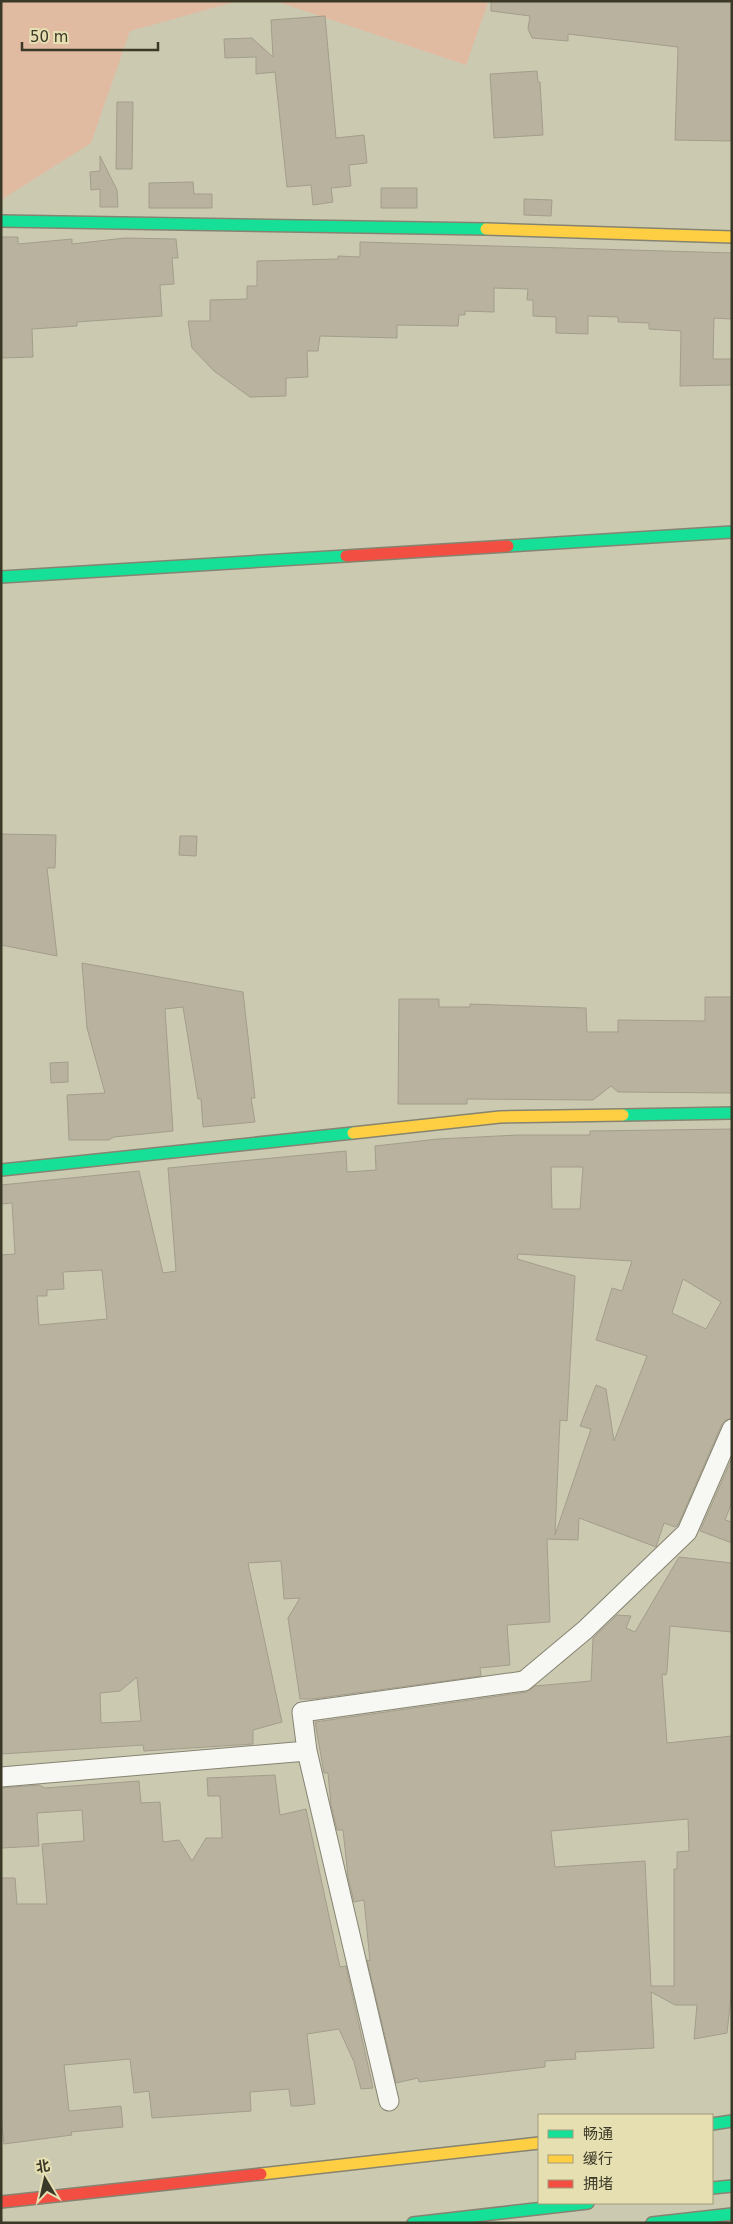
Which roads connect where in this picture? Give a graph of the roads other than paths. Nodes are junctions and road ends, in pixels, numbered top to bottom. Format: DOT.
graph roads {
  1 [pos="1,221"];
  2 [pos="732,237"];
  3 [pos="732,532"];
  4 [pos="1,577"];
  5 [pos="732,1113"];
  6 [pos="1,1170"];
  7 [pos="732,1429"];
  8 [pos="307,1751"];
  9 [pos="1,1777"];
  10 [pos="389,2101"];
  11 [pos="732,2121"];
  12 [pos="713,2124"];
  13 [pos="538,2143"];
  14 [pos="732,2186"];
  15 [pos="713,2188"];
  16 [pos="1,2202"];
  17 [pos="579,2204"];
  18 [pos="732,2214"];
  19 [pos="413,2223"];
  20 [pos="652,2223"];
  1 -- 2 [label="street"];
  3 -- 4 [label="street"];
  5 -- 6 [label="street"];
  7 -- 8 [label="street"];
  8 -- 9 [label="street"];
  8 -- 10 [label="street"];
  11 -- 12 [label="street"];
  13 -- 16 [label="street"];
  14 -- 15 [label="street"];
  17 -- 19 [label="street"];
  18 -- 20 [label="street"];
}
